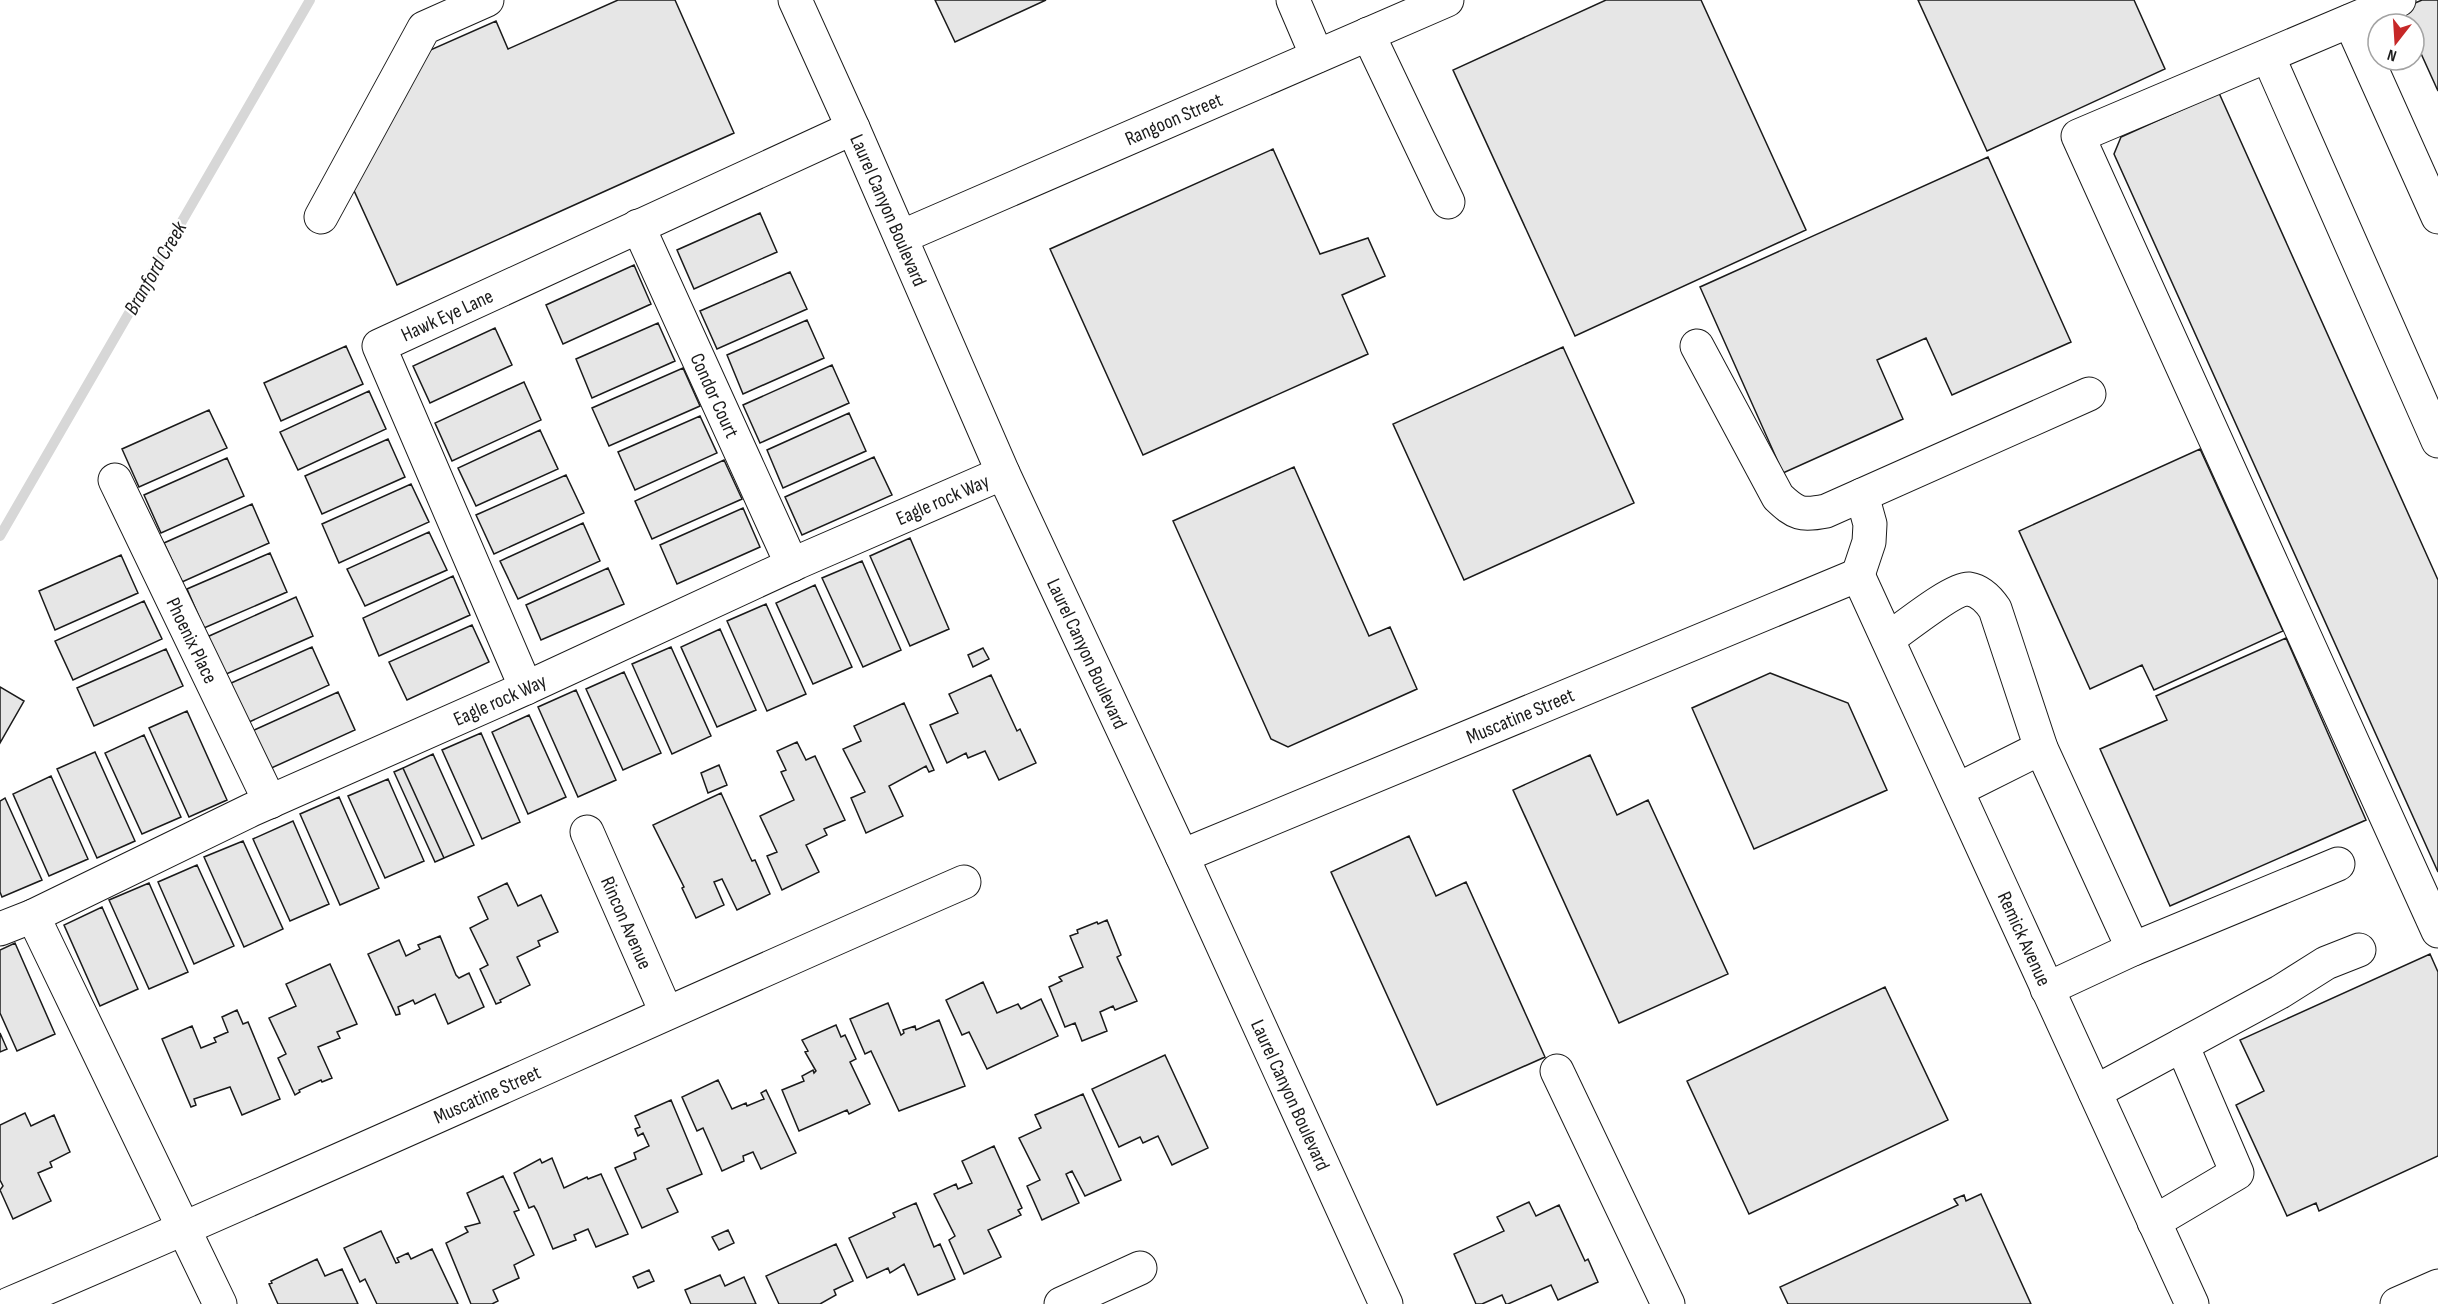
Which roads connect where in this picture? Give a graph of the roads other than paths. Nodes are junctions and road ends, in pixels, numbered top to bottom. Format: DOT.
graph roads {
  1 [pos="487,0"];
  2 [pos="795,0"];
  3 [pos="1293,0"];
  4 [pos="1447,0"];
  5 [pos="2398,0"];
  6 [pos="2350,21"];
  7 [pos="1368,34"];
  8 [pos="1317,56"];
  9 [pos="2268,56"];
  10 [pos="853,128"];
  11 [pos="1448,202"];
  12 [pos="321,217"];
  13 [pos="2438,217"];
  14 [pos="638,226"];
  15 [pos="901,237"];
  16 [pos="1697,346"];
  17 [pos="2089,394"];
  18 [pos="2438,441"];
  19 [pos="1004,473"];
  20 [pos="115,480"];
  21 [pos="1862,495"];
  22 [pos="792,565"];
  23 [pos="1858,575"];
  24 [pos="1888,639"];
  25 [pos="526,688"];
  26 [pos="2041,748"];
  27 [pos="1957,790"];
  28 [pos="270,802"];
  29 [pos="587,832"];
  30 [pos="1182,856"];
  31 [pos="2338,864"];
  32 [pos="964,882"];
  33 [pos="33,916"];
  34 [pos="0,929"];
  35 [pos="2438,931"];
  36 [pos="2133,949"];
  37 [pos="2359,950"];
  38 [pos="2047,989"];
  39 [pos="666,1012"];
  40 [pos="2182,1045"];
  41 [pos="1557,1071"];
  42 [pos="2095,1092"];
  43 [pos="2154,1222"];
  44 [pos="185,1229"];
  45 [pos="1140,1268"];
  46 [pos="2438,1286"];
  47 [pos="2404,1303"];
  48 [pos="9,1304"];
  49 [pos="220,1304"];
  50 [pos="1062,1304"];
  51 [pos="1386,1304"];
  52 [pos="1668,1304"];
  53 [pos="2192,1304"];
  1 -- 12 [label="street"];
  2 -- 10 [label="street, Laurel Canyon Boulevard"];
  3 -- 8 [label="street"];
  4 -- 7 [label="street, Rangoon Street"];
  5 -- 6 [label="street"];
  6 -- 9 [label="street"];
  6 -- 13 [label="street"];
  7 -- 8 [label="street, Rangoon Street"];
  7 -- 11 [label="street"];
  8 -- 15 [label="street, Rangoon Street"];
  9 -- 18 [label="street"];
  9 -- 35 [label="street"];
  10 -- 14 [label="street, Hawk Eye Lane"];
  10 -- 15 [label="street, Laurel Canyon Boulevard"];
  14 -- 22 [label="street, Condor Court"];
  14 -- 25 [label="street, Hawk Eye Lane"];
  15 -- 19 [label="street, Laurel Canyon Boulevard"];
  16 -- 21 [label="street"];
  17 -- 21 [label="street"];
  19 -- 22 [label="street, Eagle rock Way"];
  19 -- 30 [label="street, Laurel Canyon Boulevard"];
  20 -- 28 [label="street, Phoenix Place"];
  21 -- 23 [label="street"];
  22 -- 25 [label="street, Eagle rock Way"];
  23 -- 24 [label="street, Remick Avenue"];
  23 -- 30 [label="street, Muscatine Street"];
  24 -- 26 [label="street"];
  24 -- 27 [label="street, Remick Avenue"];
  25 -- 28 [label="street, Eagle rock Way"];
  26 -- 27 [label="street"];
  26 -- 36 [label="street"];
  27 -- 38 [label="street, Remick Avenue"];
  28 -- 33 [label="street, Eagle rock Way"];
  29 -- 39 [label="street, Rincon Avenue"];
  30 -- 51 [label="street, Laurel Canyon Boulevard"];
  31 -- 36 [label="street"];
  32 -- 39 [label="street, Muscatine Street"];
  33 -- 34 [label="street, Eagle rock Way"];
  33 -- 44 [label="street"];
  36 -- 38 [label="street"];
  37 -- 40 [label="street"];
  38 -- 42 [label="street, Remick Avenue"];
  39 -- 44 [label="street, Muscatine Street"];
  40 -- 42 [label="street"];
  40 -- 43 [label="street"];
  41 -- 52 [label="street"];
  42 -- 43 [label="street, Remick Avenue"];
  43 -- 53 [label="street, Remick Avenue"];
  44 -- 48 [label="street, Muscatine Street"];
  44 -- 49 [label="street"];
  45 -- 50 [label="street"];
  46 -- 47 [label="street"];
}
